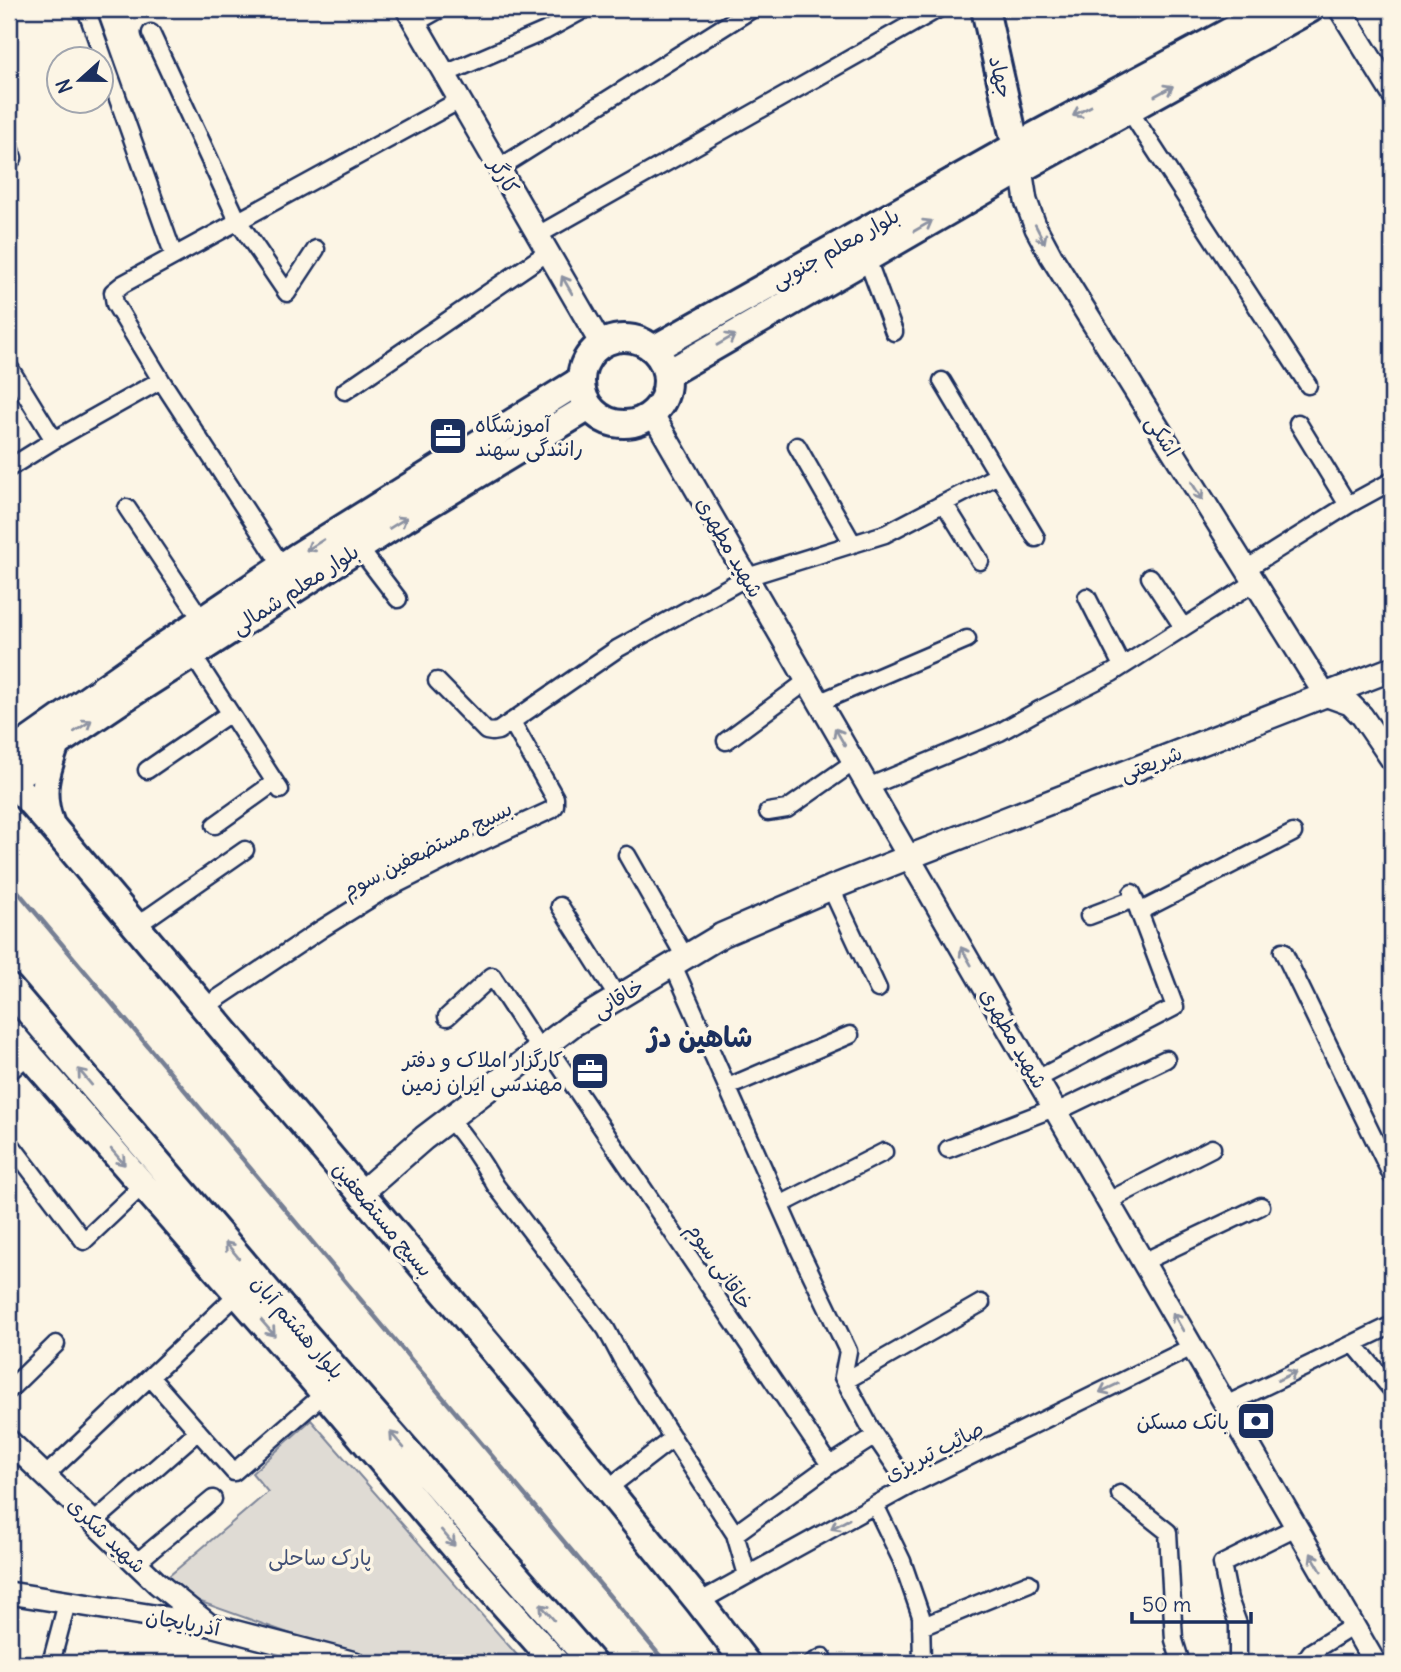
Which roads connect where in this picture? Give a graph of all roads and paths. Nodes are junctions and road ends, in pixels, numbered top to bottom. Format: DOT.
graph roads {
  1 [pos="86,9"];
  2 [pos="440,9"];
  3 [pos="585,9"];
  4 [pos="752,9"];
  5 [pos="938,9"];
  6 [pos="985,9"];
  7 [pos="1272,9"];
  8 [pos="1310,9"];
  9 [pos="1340,9"];
  10 [pos="411,16"];
  11 [pos="151,33"];
  12 [pos="445,74"];
  13 [pos="1392,93"];
  14 [pos="460,100"];
  15 [pos="1129,110"];
  16 [pos="9,147"];
  17 [pos="1019,158"];
  18 [pos="9,161"];
  19 [pos="499,168"];
  20 [pos="238,221"];
  21 [pos="543,243"];
  22 [pos="316,249"];
  23 [pos="174,256"];
  24 [pos="867,259"];
  25 [pos="894,332"];
  26 [pos="601,344"];
  27 [pos="654,349"];
  28 [pos="9,367"];
  29 [pos="667,374"];
  30 [pos="161,380"];
  31 [pos="580,380"];
  32 [pos="942,382"];
  33 [pos="1308,385"];
  34 [pos="345,391"];
  35 [pos="589,407"];
  36 [pos="652,413"];
  37 [pos="1297,423"];
  38 [pos="54,440"];
  39 [pos="797,446"];
  40 [pos="9,468"];
  41 [pos="998,475"];
  42 [pos="1392,481"];
  43 [pos="944,503"];
  44 [pos="1348,505"];
  45 [pos="127,508"];
  46 [pos="1036,538"];
  47 [pos="853,544"];
  48 [pos="359,548"];
  49 [pos="980,561"];
  50 [pos="282,566"];
  51 [pos="1250,576"];
  52 [pos="747,577"];
  53 [pos="1150,577"];
  54 [pos="1087,597"];
  55 [pos="398,600"];
  56 [pos="202,620"];
  57 [pos="1183,626"];
  58 [pos="967,639"];
  59 [pos="192,654"];
  60 [pos="164,659"];
  61 [pos="1122,666"];
  62 [pos="1392,669"];
  63 [pos="438,681"];
  64 [pos="807,681"];
  65 [pos="1325,695"];
  66 [pos="820,702"];
  67 [pos="230,713"];
  68 [pos="512,722"];
  69 [pos="726,741"];
  70 [pos="56,744"];
  71 [pos="1392,760"];
  72 [pos="854,762"];
  73 [pos="147,770"];
  74 [pos="9,774"];
  75 [pos="869,787"];
  76 [pos="768,812"];
  77 [pos="51,824"];
  78 [pos="215,825"];
  79 [pos="1293,833"];
  80 [pos="245,850"];
  81 [pos="627,855"];
  82 [pos="909,857"];
  83 [pos="831,888"];
  84 [pos="1135,901"];
  85 [pos="560,906"];
  86 [pos="1089,916"];
  87 [pos="136,926"];
  88 [pos="1283,951"];
  89 [pos="679,961"];
  90 [pos="9,988"];
  91 [pos="878,989"];
  92 [pos="618,998"];
  93 [pos="205,1007"];
  94 [pos="447,1017"];
  95 [pos="9,1032"];
  96 [pos="850,1035"];
  97 [pos="543,1048"];
  98 [pos="1166,1059"];
  99 [pos="19,1063"];
  100 [pos="1037,1079"];
  101 [pos="728,1087"];
  102 [pos="1055,1110"];
  103 [pos="450,1119"];
  104 [pos="9,1142"];
  105 [pos="1212,1148"];
  106 [pos="948,1149"];
  107 [pos="884,1152"];
  108 [pos="1392,1176"];
  109 [pos="143,1185"];
  110 [pos="361,1193"];
  111 [pos="1108,1201"];
  112 [pos="779,1202"];
  113 [pos="1261,1206"];
  114 [pos="1143,1262"];
  115 [pos="247,1286"];
  116 [pos="981,1303"];
  117 [pos="1392,1325"];
  118 [pos="56,1344"];
  119 [pos="1354,1344"];
  120 [pos="1192,1347"];
  121 [pos="150,1377"];
  122 [pos="845,1381"];
  123 [pos="9,1390"];
  124 [pos="1392,1390"];
  125 [pos="324,1393"];
  126 [pos="1226,1405"];
  127 [pos="198,1431"];
  128 [pos="875,1436"];
  129 [pos="673,1438"];
  130 [pos="9,1441"];
  131 [pos="830,1465"];
  132 [pos="45,1476"];
  133 [pos="909,1486"];
  134 [pos="607,1489"];
  135 [pos="1120,1494"];
  136 [pos="213,1499"];
  137 [pos="436,1504"];
  138 [pos="875,1504"];
  139 [pos="94,1522"];
  140 [pos="1296,1527"];
  141 [pos="735,1534"];
  142 [pos="136,1563"];
  143 [pos="747,1575"];
  144 [pos="1029,1583"];
  145 [pos="9,1593"];
  146 [pos="699,1602"];
  147 [pos="67,1603"];
  148 [pos="210,1625"];
  149 [pos="1353,1626"];
  150 [pos="921,1627"];
  151 [pos="51,1663"];
  152 [pos="355,1663"];
  153 [pos="556,1663"];
  154 [pos="592,1663"];
  155 [pos="746,1663"];
  156 [pos="922,1663"];
  157 [pos="1181,1663"];
  158 [pos="1236,1663"];
  159 [pos="1303,1663"];
  160 [pos="1375,1663"];
  1 -- 23 [label="street"];
  2 -- 10 [label="street"];
  3 -- 12 [label="street"];
  4 -- 19 [label="street"];
  5 -- 21 [label="street"];
  6 -- 17 [label="main road, جهاد"];
  7 -- 17 [label="main road, بلوار معلم جنوبی, one-way"];
  15 -- 8 [label="main road, بلوار معلم جنوبی, one-way"];
  9 -- 13 [label="street"];
  10 -- 12 [label="street, کارگر"];
  11 -- 20 [label="street"];
  12 -- 14 [label="street, کارگر"];
  14 -- 19 [label="street, کارگر"];
  14 -- 20 [label="street"];
  15 -- 17 [label="main road, بلوار معلم جنوبی"];
  15 -- 33 [label="street"];
  16 -- 18 [label="street"];
  24 -- 17 [label="main road, بلوار معلم جنوبی, one-way"];
  17 -- 27 [label="main road, بلوار معلم جنوبی"];
  17 -- 51 [label="street, اشکی, one-way"];
  19 -- 21 [label="street, کارگر"];
  20 -- 22 [label="street"];
  20 -- 23 [label="street"];
  26 -- 21 [label="street, کارگر, one-way"];
  21 -- 34 [label="street"];
  23 -- 30 [label="street"];
  24 -- 25 [label="street"];
  29 -- 24 [label="main road, بلوار معلم جنوبی, one-way"];
  26 -- 27 [label="main road"];
  26 -- 31 [label="main road"];
  27 -- 29 [label="main road"];
  28 -- 38 [label="street"];
  29 -- 36 [label="main road"];
  30 -- 38 [label="street"];
  30 -- 50 [label="street"];
  31 -- 35 [label="main road"];
  31 -- 50 [label="main road, بلوار معلم شمالی, one-way"];
  32 -- 41 [label="street"];
  35 -- 36 [label="main road"];
  48 -- 35 [label="main road, بلوار معلم شمالی, one-way"];
  36 -- 52 [label="street, شهید مطهری"];
  37 -- 44 [label="street"];
  38 -- 40 [label="street"];
  39 -- 47 [label="street"];
  41 -- 43 [label="street"];
  41 -- 46 [label="street"];
  42 -- 44 [label="street"];
  43 -- 47 [label="street"];
  43 -- 49 [label="street"];
  44 -- 51 [label="street"];
  45 -- 56 [label="street"];
  47 -- 52 [label="street"];
  48 -- 55 [label="street"];
  48 -- 59 [label="main road, بلوار معلم شمالی"];
  50 -- 56 [label="main road, بلوار معلم شمالی"];
  51 -- 57 [label="street"];
  51 -- 65 [label="street, اشکی"];
  52 -- 64 [label="street, شهید مطهری"];
  52 -- 68 [label="street"];
  53 -- 57 [label="street"];
  54 -- 61 [label="street"];
  56 -- 60 [label="main road, بلوار معلم شمالی"];
  57 -- 61 [label="street"];
  58 -- 66 [label="street"];
  59 -- 60 [label="main road, بلوار معلم شمالی"];
  59 -- 67 [label="street"];
  70 -- 60 [label="main road, بلوار معلم شمالی, one-way"];
  60 -- 74 [label="main road, بلوار معلم شمالی"];
  61 -- 75 [label="street"];
  62 -- 65 [label="main road, شریعتی"];
  63 -- 68 [label="street"];
  64 -- 66 [label="street, شهید مطهری"];
  64 -- 69 [label="street"];
  65 -- 71 [label="street"];
  65 -- 82 [label="main road, شریعتی"];
  72 -- 66 [label="street, شهید مطهری, one-way"];
  67 -- 73 [label="street"];
  67 -- 78 [label="street"];
  68 -- 93 [label="street, بسیج مستضعفین سوم"];
  70 -- 74 [label="main road, بلوار معلم شمالی"];
  70 -- 77 [label="main road"];
  72 -- 75 [label="street, شهید مطهری"];
  72 -- 76 [label="street"];
  74 -- 77 [label="main road, بسیج مستضعفین"];
  75 -- 82 [label="street, شهید مطهری"];
  77 -- 87 [label="main road, بسیج مستضعفین"];
  79 -- 84 [label="street"];
  80 -- 87 [label="street"];
  81 -- 89 [label="street"];
  82 -- 83 [label="main road, خاقانی"];
  100 -- 82 [label="street, شهید مطهری, one-way"];
  83 -- 89 [label="main road, خاقانی"];
  83 -- 91 [label="street"];
  84 -- 86 [label="street"];
  84 -- 100 [label="street"];
  85 -- 92 [label="street"];
  87 -- 93 [label="main road, بسیج مستضعفین"];
  88 -- 108 [label="street"];
  89 -- 92 [label="main road, خاقانی"];
  89 -- 101 [label="street"];
  115 -- 90 [label="main road, بلوار هشتم آبان, one-way"];
  92 -- 97 [label="main road, خاقانی"];
  93 -- 110 [label="main road, بسیج مستضعفین"];
  94 -- 97 [label="street, خاقانی سوم"];
  95 -- 99 [label="main road, بلوار هشتم آبان"];
  96 -- 101 [label="street"];
  97 -- 103 [label="main road, خاقانی"];
  97 -- 131 [label="street, خاقانی سوم"];
  98 -- 102 [label="street"];
  99 -- 109 [label="main road, بلوار هشتم آبان, one-way"];
  100 -- 102 [label="street, شهید مطهری"];
  101 -- 112 [label="street"];
  102 -- 106 [label="street"];
  102 -- 111 [label="street, شهید مطهری"];
  103 -- 110 [label="main road, خاقانی"];
  103 -- 129 [label="street"];
  104 -- 109 [label="street"];
  105 -- 111 [label="street"];
  107 -- 112 [label="street"];
  109 -- 115 [label="main road, بلوار هشتم آبان"];
  110 -- 134 [label="main road, بسیج مستضعفین"];
  111 -- 114 [label="street, شهید مطهری"];
  112 -- 122 [label="street"];
  113 -- 114 [label="street"];
  120 -- 114 [label="street, شهید مطهری, one-way"];
  115 -- 121 [label="street"];
  115 -- 125 [label="main road, بلوار هشتم آبان, one-way"];
  137 -- 115 [label="main road, بلوار هشتم آبان, one-way"];
  116 -- 122 [label="street"];
  117 -- 119 [label="street"];
  118 -- 123 [label="street"];
  119 -- 124 [label="street"];
  126 -- 119 [label="street, one-way"];
  120 -- 126 [label="street, شهید مطهری"];
  120 -- 133 [label="street, صائب تبریزی, one-way"];
  121 -- 127 [label="street"];
  121 -- 132 [label="street"];
  122 -- 128 [label="street"];
  125 -- 127 [label="street"];
  125 -- 137 [label="main road, بلوار هشتم آبان"];
  126 -- 140 [label="street, شهید مطهری"];
  127 -- 139 [label="street"];
  128 -- 131 [label="street"];
  128 -- 133 [label="street"];
  129 -- 134 [label="street"];
  129 -- 141 [label="street"];
  130 -- 132 [label="street, شهید شکری"];
  131 -- 141 [label="street"];
  132 -- 139 [label="street, شهید شکری"];
  133 -- 138 [label="street, صائب تبریزی"];
  134 -- 146 [label="main road, بسیج مستضعفین"];
  135 -- 157 [label="street"];
  136 -- 142 [label="street"];
  137 -- 153 [label="main road, بلوار هشتم آبان, one-way"];
  154 -- 137 [label="main road, بلوار هشتم آبان, one-way"];
  138 -- 143 [label="street, صائب تبریزی, one-way"];
  138 -- 150 [label="street"];
  139 -- 142 [label="street, شهید شکری"];
  149 -- 140 [label="street, شهید مطهری, one-way"];
  140 -- 158 [label="street"];
  141 -- 143 [label="street"];
  142 -- 148 [label="street, شهید شکری"];
  143 -- 146 [label="street, صائب تبریزی"];
  144 -- 150 [label="street"];
  145 -- 147 [label="street, آذربایجان"];
  146 -- 155 [label="main road, بسیج مستضعفین"];
  147 -- 148 [label="street, آذربایجان"];
  147 -- 151 [label="street"];
  148 -- 152 [label="street, آذربایجان"];
  149 -- 159 [label="street"];
  149 -- 160 [label="street, شهید مطهری"];
  150 -- 156 [label="street"];
}
